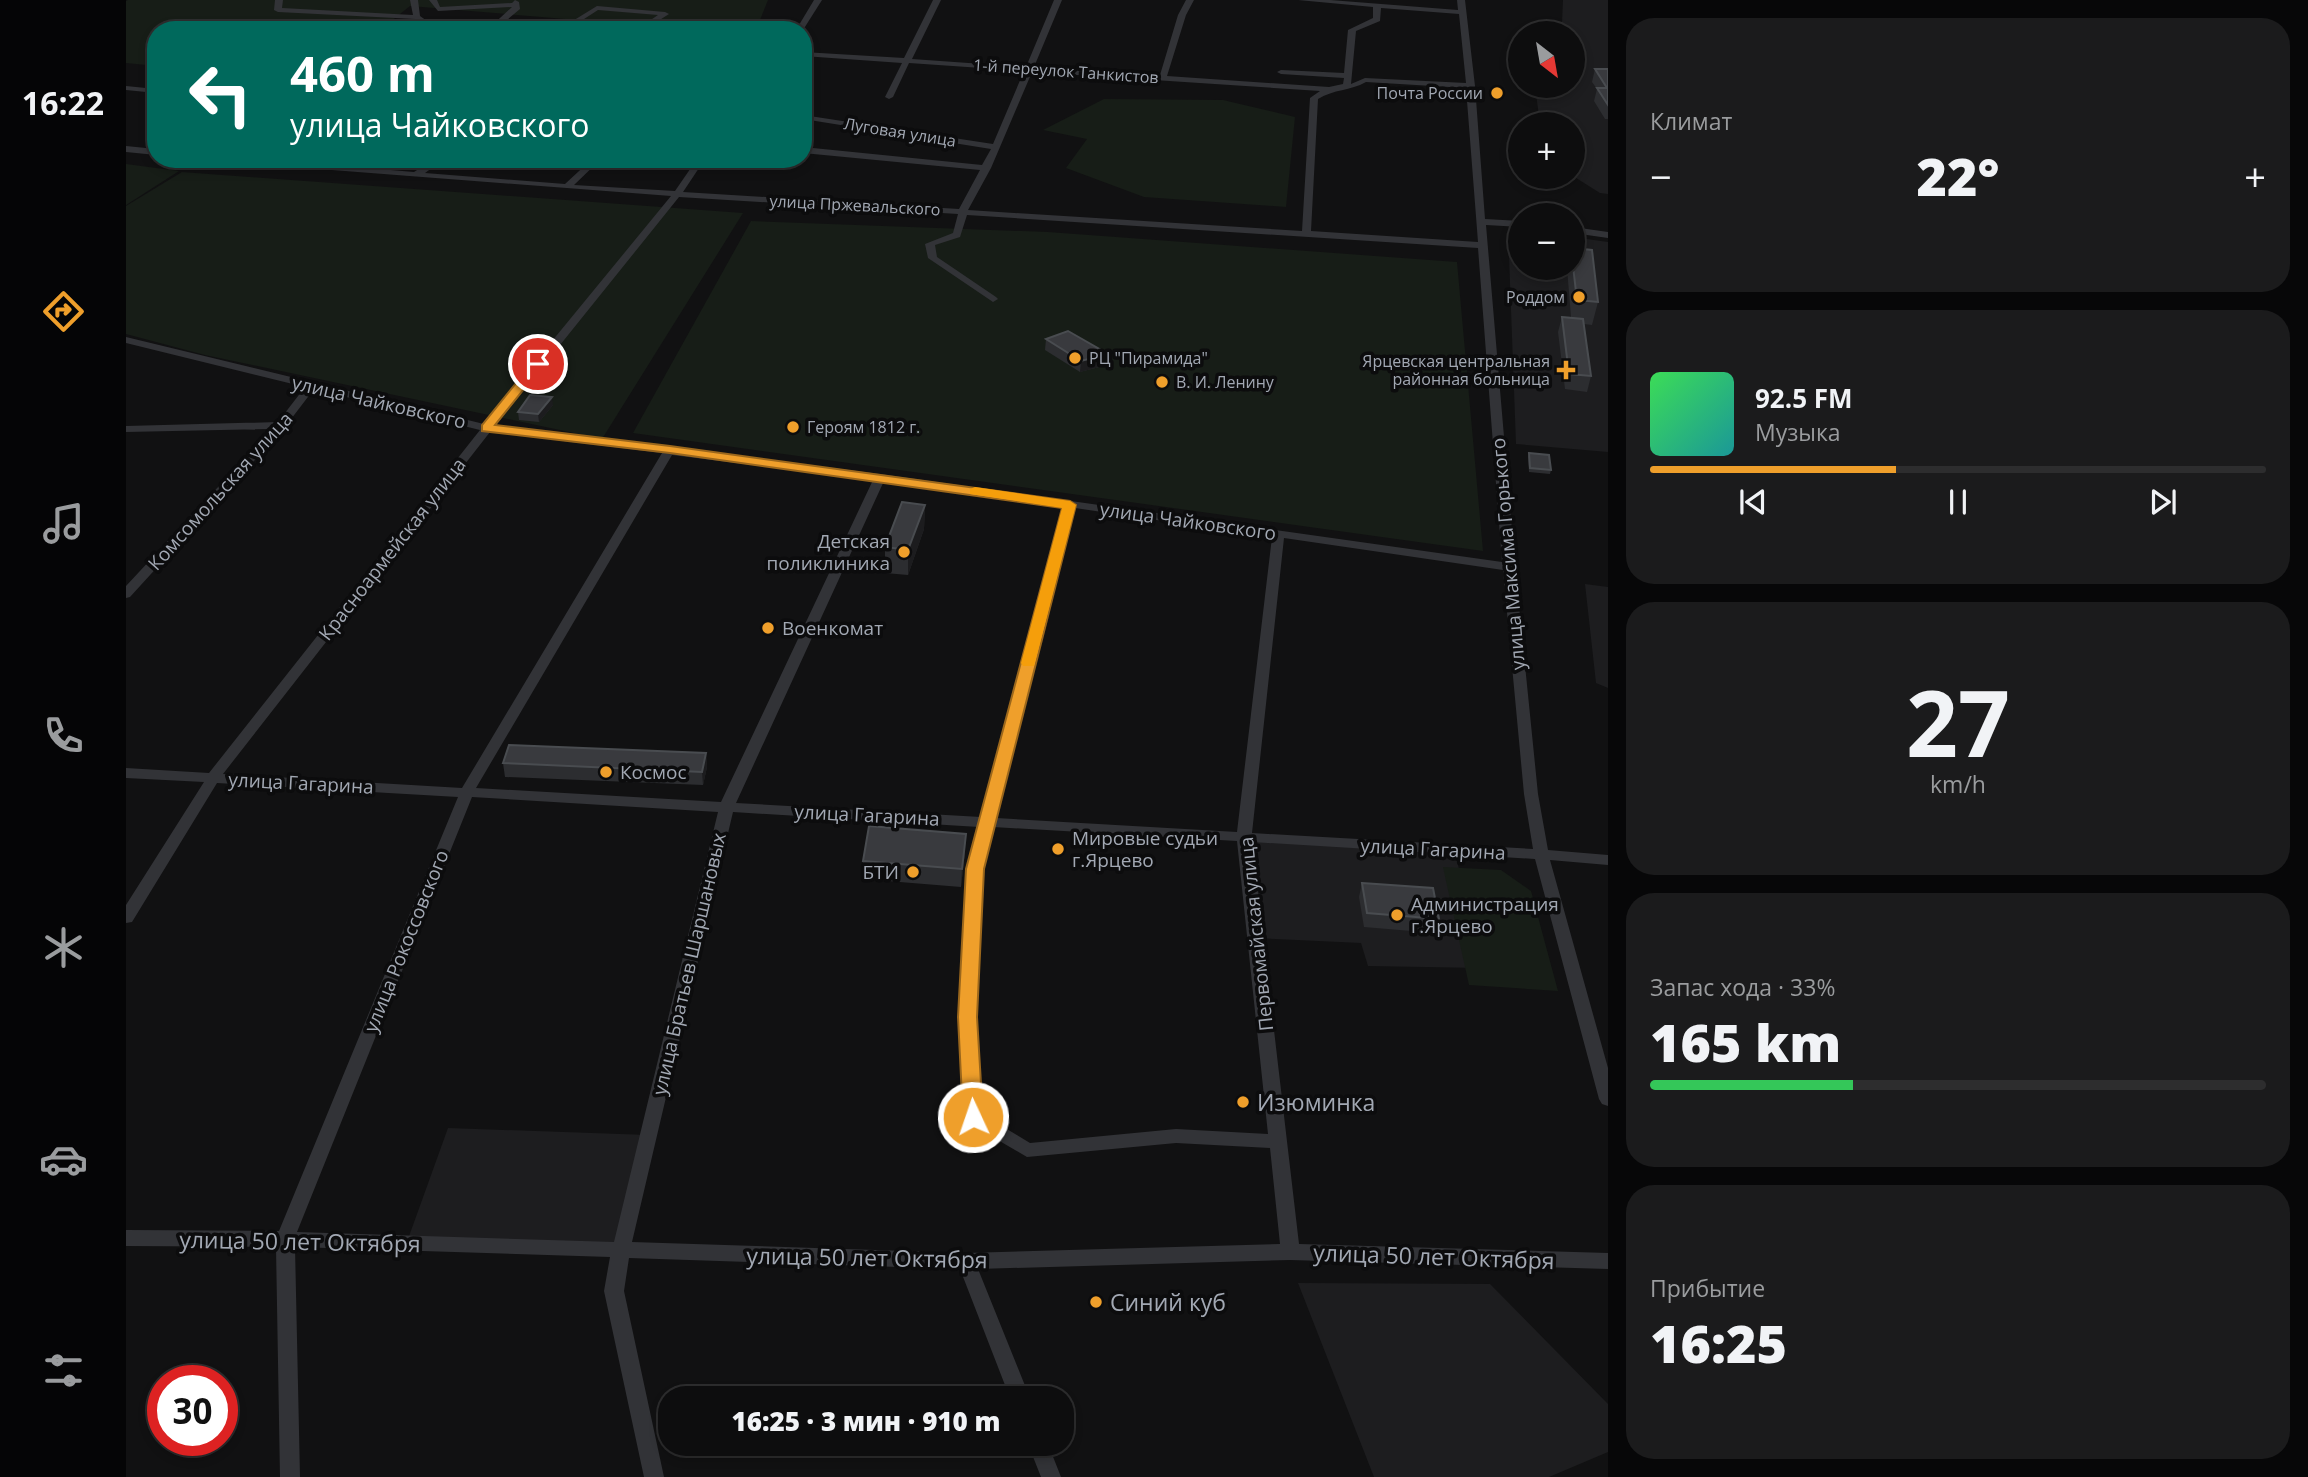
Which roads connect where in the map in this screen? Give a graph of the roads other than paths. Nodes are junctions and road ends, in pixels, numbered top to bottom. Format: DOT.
graph roads {
  1 [pos="279,0"];
  2 [pos="323,0"];
  3 [pos="368,0"];
  4 [pos="414,0"];
  5 [pos="433,0"];
  6 [pos="818,0"];
  7 [pos="937,0"];
  8 [pos="1058,0"];
  9 [pos="1190,0"];
  10 [pos="1302,0"];
  11 [pos="1461,0"];
  12 [pos="1325,1"];
  13 [pos="515,3"];
  14 [pos="1377,5"];
  15 [pos="321,12"];
  16 [pos="1462,12"];
  17 [pos="367,14"];
  18 [pos="416,17"];
  19 [pos="421,21"];
  20 [pos="501,21"];
  21 [pos="576,21"];
  22 [pos="654,21"];
  23 [pos="805,21"];
  24 [pos="812,55"];
  25 [pos="908,60"];
  26 [pos="1030,69"];
  27 [pos="1280,72"];
  28 [pos="1348,76"];
  29 [pos="1163,78"];
  30 [pos="1471,86"];
  31 [pos="1345,87"];
  32 [pos="126,88"];
  33 [pos="1329,89"];
  34 [pos="147,90"];
  35 [pos="889,97"];
  36 [pos="812,118"];
  37 [pos="996,147"];
  38 [pos="126,149"];
  39 [pos="147,151"];
  40 [pos="812,151"];
  41 [pos="333,168"];
  42 [pos="426,168"];
  43 [pos="587,168"];
  44 [pos="695,168"];
  45 [pos="986,168"];
  46 [pos="415,175"];
  47 [pos="566,187"];
  48 [pos="677,194"];
  49 [pos="963,211"];
  50 [pos="1481,222"];
  51 [pos="1508,223"];
  52 [pos="1585,232"];
  53 [pos="1306,234"];
  54 [pos="1608,235"];
  55 [pos="1483,245"];
  56 [pos="993,299"];
  57 [pos="126,340"];
  58 [pos="311,386"];
  59 [pos="281,425"];
  60 [pos="487,428"];
  61 [pos="126,429"];
  62 [pos="670,449"];
  63 [pos="880,477"];
  64 [pos="1070,505"];
  65 [pos="1278,534"];
  66 [pos="1508,567"];
  67 [pos="126,594"];
  68 [pos="126,773"];
  69 [pos="213,779"];
  70 [pos="467,792"];
  71 [pos="727,806"];
  72 [pos="987,822"];
  73 [pos="1244,838"];
  74 [pos="1541,854"];
  75 [pos="1608,860"];
  76 [pos="126,918"];
  77 [pos="1608,1099"];
  78 [pos="1278,1142"];
  79 [pos="126,1238"];
  80 [pos="285,1239"];
  81 [pos="621,1250"];
  82 [pos="1290,1252"];
  83 [pos="966,1261"];
  84 [pos="1608,1261"];
  85 [pos="1015,1386"];
  86 [pos="1043,1456"];
  87 [pos="290,1477"];
  88 [pos="654,1477"];
  89 [pos="1051,1477"];
  1 -- 15 [label="street"];
  2 -- 15 [label="street"];
  3 -- 17 [label="street"];
  4 -- 18 [label="street"];
  5 -- 13 [label="street"];
  6 -- 23 [label="street"];
  7 -- 25 [label="street"];
  8 -- 26 [label="street"];
  9 -- 29 [label="street"];
  10 -- 12 [label="street"];
  11 -- 16 [label="street, улица Максима Горького"];
  12 -- 14 [label="street"];
  13 -- 20 [label="street"];
  14 -- 16 [label="street"];
  14 -- 28 [label="street"];
  15 -- 17 [label="street"];
  16 -- 30 [label="street, улица Максима Горького"];
  17 -- 18 [label="street"];
  18 -- 19 [label="street"];
  21 -- 22 [label="street"];
  24 -- 25 [label="street, 1-й переулок Танкистов"];
  25 -- 26 [label="street, 1-й переулок Танкистов"];
  25 -- 35 [label="street"];
  26 -- 29 [label="street, 1-й переулок Танкистов"];
  26 -- 37 [label="street"];
  27 -- 28 [label="street"];
  28 -- 31 [label="street"];
  29 -- 33 [label="street, 1-й переулок Танкистов"];
  30 -- 31 [label="street, 1-й переулок Танкистов"];
  30 -- 50 [label="street, улица Максима Горького"];
  31 -- 33 [label="street, 1-й переулок Танкистов"];
  32 -- 34 [label="street"];
  33 -- 53 [label="street"];
  36 -- 37 [label="street, Луговая улица"];
  37 -- 45 [label="street"];
  38 -- 39 [label="street"];
  40 -- 45 [label="street"];
  41 -- 46 [label="street, улица Пржевальского"];
  42 -- 46 [label="street"];
  43 -- 47 [label="street"];
  44 -- 48 [label="street, Красноармейская улица"];
  45 -- 49 [label="street"];
  46 -- 47 [label="street, улица Пржевальского"];
  47 -- 48 [label="street, улица Пржевальского"];
  48 -- 49 [label="street, улица Пржевальского"];
  48 -- 60 [label="street, Красноармейская улица"];
  49 -- 53 [label="street, улица Пржевальского"];
  49 -- 56 [label="street"];
  50 -- 51 [label="street"];
  50 -- 55 [label="street, улица Максима Горького"];
  52 -- 54 [label="street"];
  53 -- 55 [label="street, улица Пржевальского"];
  55 -- 66 [label="street, улица Максима Горького"];
  57 -- 58 [label="street, улица Чайковского"];
  58 -- 59 [label="street, Комсомольская улица"];
  58 -- 60 [label="street, улица Чайковского"];
  59 -- 61 [label="street"];
  59 -- 67 [label="street, Комсомольская улица"];
  60 -- 62 [label="street, улица Чайковского"];
  60 -- 69 [label="street, Красноармейская улица"];
  62 -- 63 [label="street, улица Чайковского"];
  62 -- 70 [label="street, улица Рокоссовского"];
  63 -- 64 [label="street, улица Чайковского"];
  63 -- 71 [label="street, улица Братьев Шаршановых"];
  64 -- 65 [label="street, улица Чайковского"];
  64 -- 72 [label="street"];
  65 -- 66 [label="street, улица Чайковского"];
  65 -- 73 [label="street, Первомайская улица"];
  66 -- 74 [label="street, улица Максима Горького"];
  68 -- 69 [label="street, улица Гагарина"];
  69 -- 70 [label="street, улица Гагарина"];
  69 -- 76 [label="street, Красноармейская улица"];
  70 -- 71 [label="street, улица Гагарина"];
  70 -- 80 [label="street, улица Рокоссовского"];
  71 -- 72 [label="street, улица Гагарина"];
  71 -- 81 [label="street, улица Братьев Шаршановых"];
  72 -- 73 [label="street, улица Гагарина"];
  72 -- 78 [label="street"];
  73 -- 74 [label="street, улица Гагарина"];
  73 -- 78 [label="street, Первомайская улица"];
  74 -- 75 [label="street, улица Гагарина"];
  74 -- 77 [label="street, улица Максима Горького"];
  78 -- 82 [label="street, Первомайская улица"];
  79 -- 80 [label="street, улица 50 лет Октября"];
  80 -- 81 [label="street, улица 50 лет Октября"];
  80 -- 87 [label="street, улица Рокоссовского"];
  81 -- 83 [label="street, улица 50 лет Октября"];
  81 -- 88 [label="street, улица Братьев Шаршановых"];
  82 -- 83 [label="street, улица 50 лет Октября"];
  82 -- 84 [label="street, улица 50 лет Октября"];
  83 -- 85 [label="street"];
  86 -- 89 [label="street"];
}
